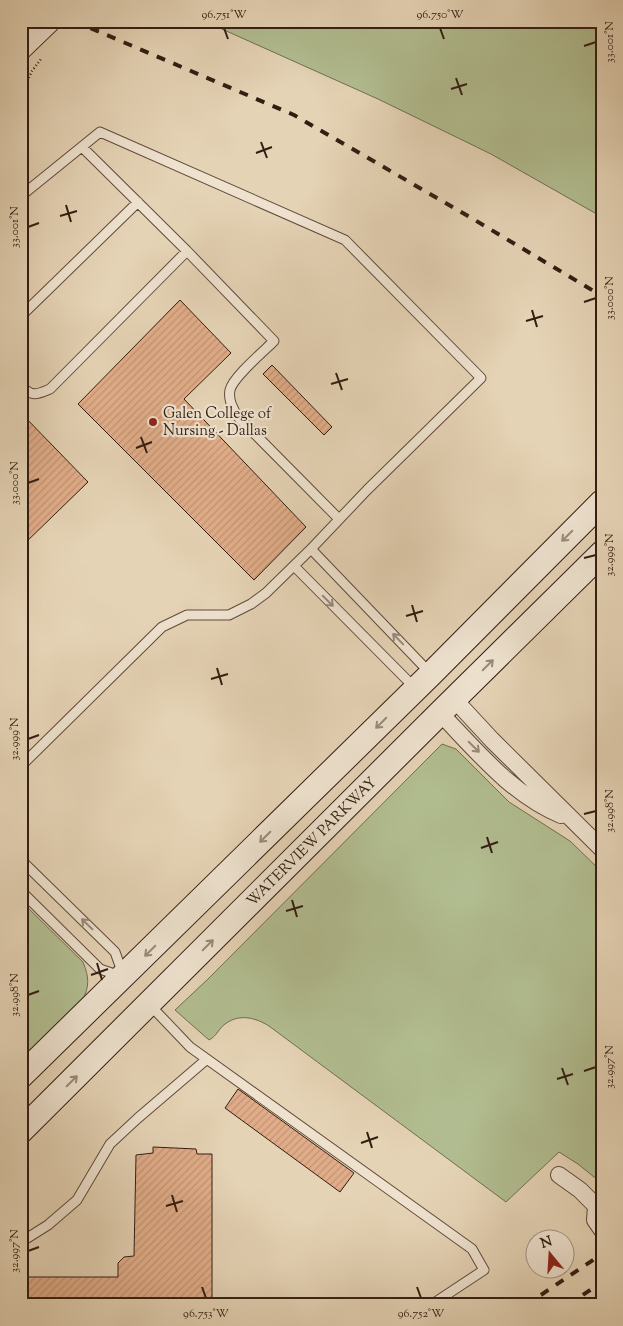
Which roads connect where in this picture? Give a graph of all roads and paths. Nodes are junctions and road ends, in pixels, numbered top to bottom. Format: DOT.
graph roads {
  1 [pos="48,21"];
  2 [pos="31,53"];
  3 [pos="21,101"];
  4 [pos="82,147"];
  5 [pos="21,196"];
  6 [pos="138,202"];
  7 [pos="187,251"];
  8 [pos="22,314"];
  9 [pos="21,386"];
  10 [pos="602,502"];
  11 [pos="339,519"];
  12 [pos="311,549"];
  13 [pos="600,558"];
  14 [pos="294,566"];
  15 [pos="423,682"];
  16 [pos="447,706"];
  17 [pos="21,766"];
  18 [pos="602,849"];
  19 [pos="21,860"];
  20 [pos="21,891"];
  21 [pos="124,977"];
  22 [pos="149,1004"];
  23 [pos="207,1059"];
  24 [pos="21,1076"];
  25 [pos="21,1131"];
  26 [pos="559,1175"];
  27 [pos="600,1205"];
  28 [pos="602,1230"];
  29 [pos="21,1242"];
  30 [pos="431,1305"];
  1 -- 2 [label="main road"];
  2 -- 3 [label="path"];
  4 -- 5 [label="lane"];
  4 -- 6 [label="lane"];
  4 -- 11 [label="lane"];
  6 -- 7 [label="lane"];
  6 -- 8 [label="lane"];
  7 -- 9 [label="lane"];
  7 -- 11 [label="lane"];
  10 -- 15 [label="main road, one-way"];
  11 -- 12 [label="lane"];
  12 -- 14 [label="lane"];
  15 -- 12 [label="lane, one-way"];
  16 -- 13 [label="main road, WATERVIEW PARKWAY, one-way"];
  14 -- 15 [label="lane, one-way"];
  14 -- 17 [label="lane"];
  15 -- 16 [label="main road"];
  15 -- 21 [label="main road, one-way"];
  16 -- 18 [label="street"];
  22 -- 16 [label="main road, WATERVIEW PARKWAY, one-way"];
  21 -- 19 [label="lane, one-way"];
  20 -- 21 [label="lane"];
  21 -- 22 [label="main road"];
  21 -- 24 [label="main road"];
  22 -- 23 [label="lane"];
  25 -- 22 [label="main road, WATERVIEW PARKWAY, one-way"];
  23 -- 29 [label="lane"];
  23 -- 30 [label="lane"];
  26 -- 27 [label="street"];
  27 -- 28 [label="street"];
}
